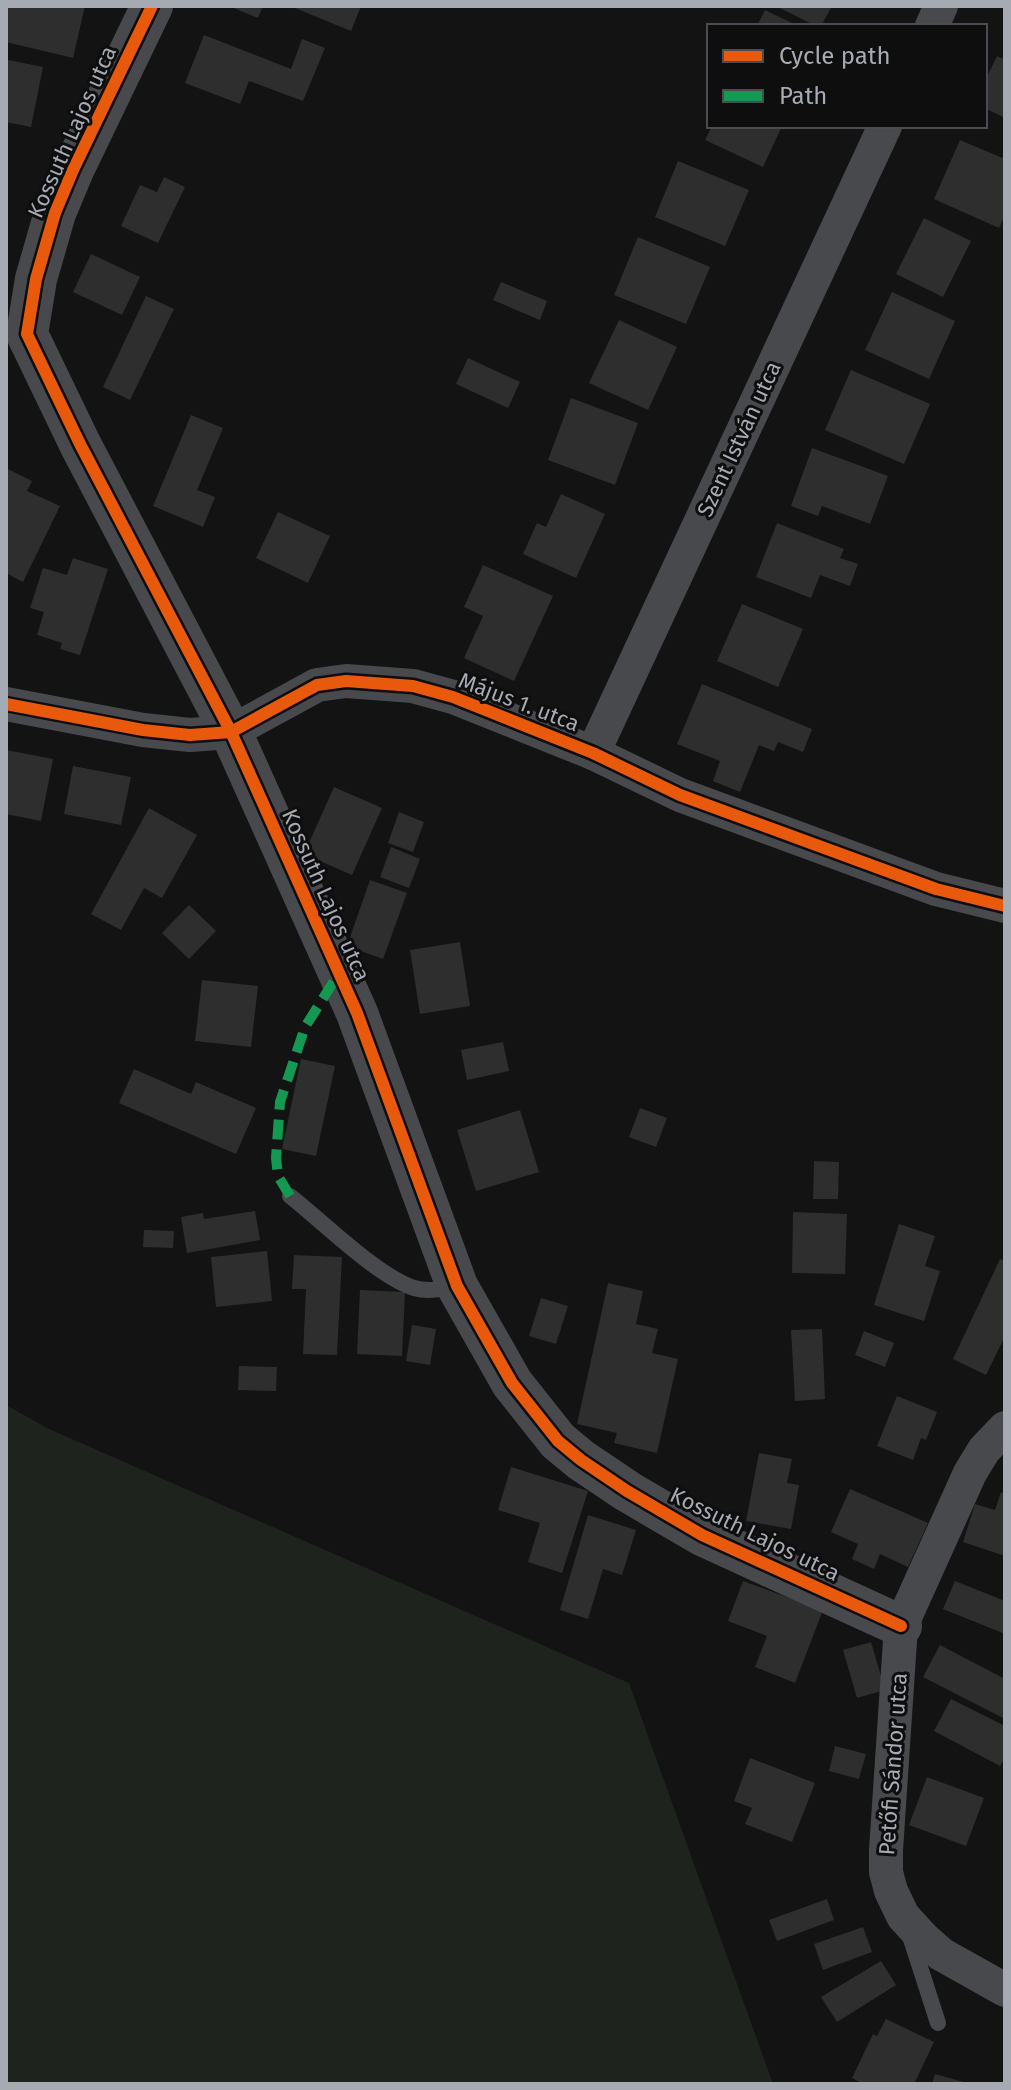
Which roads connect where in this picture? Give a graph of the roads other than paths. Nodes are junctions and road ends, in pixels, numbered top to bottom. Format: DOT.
graph roads {
  1 [pos="152,6"];
  2 [pos="884,128"];
  3 [pos="17,342"];
  4 [pos="6,704"];
  5 [pos="231,732"];
  6 [pos="593,753"];
  7 [pos="1005,906"];
  8 [pos="290,1196"];
  9 [pos="457,1286"];
  10 [pos="1005,1428"];
  11 [pos="901,1626"];
  12 [pos="903,1916"];
  13 [pos="1005,1990"];
  14 [pos="938,2023"];
  1 -- 3 [label="street, Kossuth Lajos utca"];
  2 -- 6 [label="street, Szent István utca"];
  3 -- 5 [label="street, Kossuth Lajos utca"];
  4 -- 5 [label="street, Május 1. utca"];
  5 -- 6 [label="street, Május 1. utca"];
  5 -- 9 [label="street, Kossuth Lajos utca"];
  6 -- 7 [label="street, Május 1. utca"];
  8 -- 9 [label="lane"];
  9 -- 11 [label="street, Kossuth Lajos utca"];
  10 -- 11 [label="street"];
  11 -- 12 [label="street, Petőfi Sándor utca"];
  12 -- 13 [label="street, Petőfi Sándor utca"];
  12 -- 14 [label="lane"];
}
